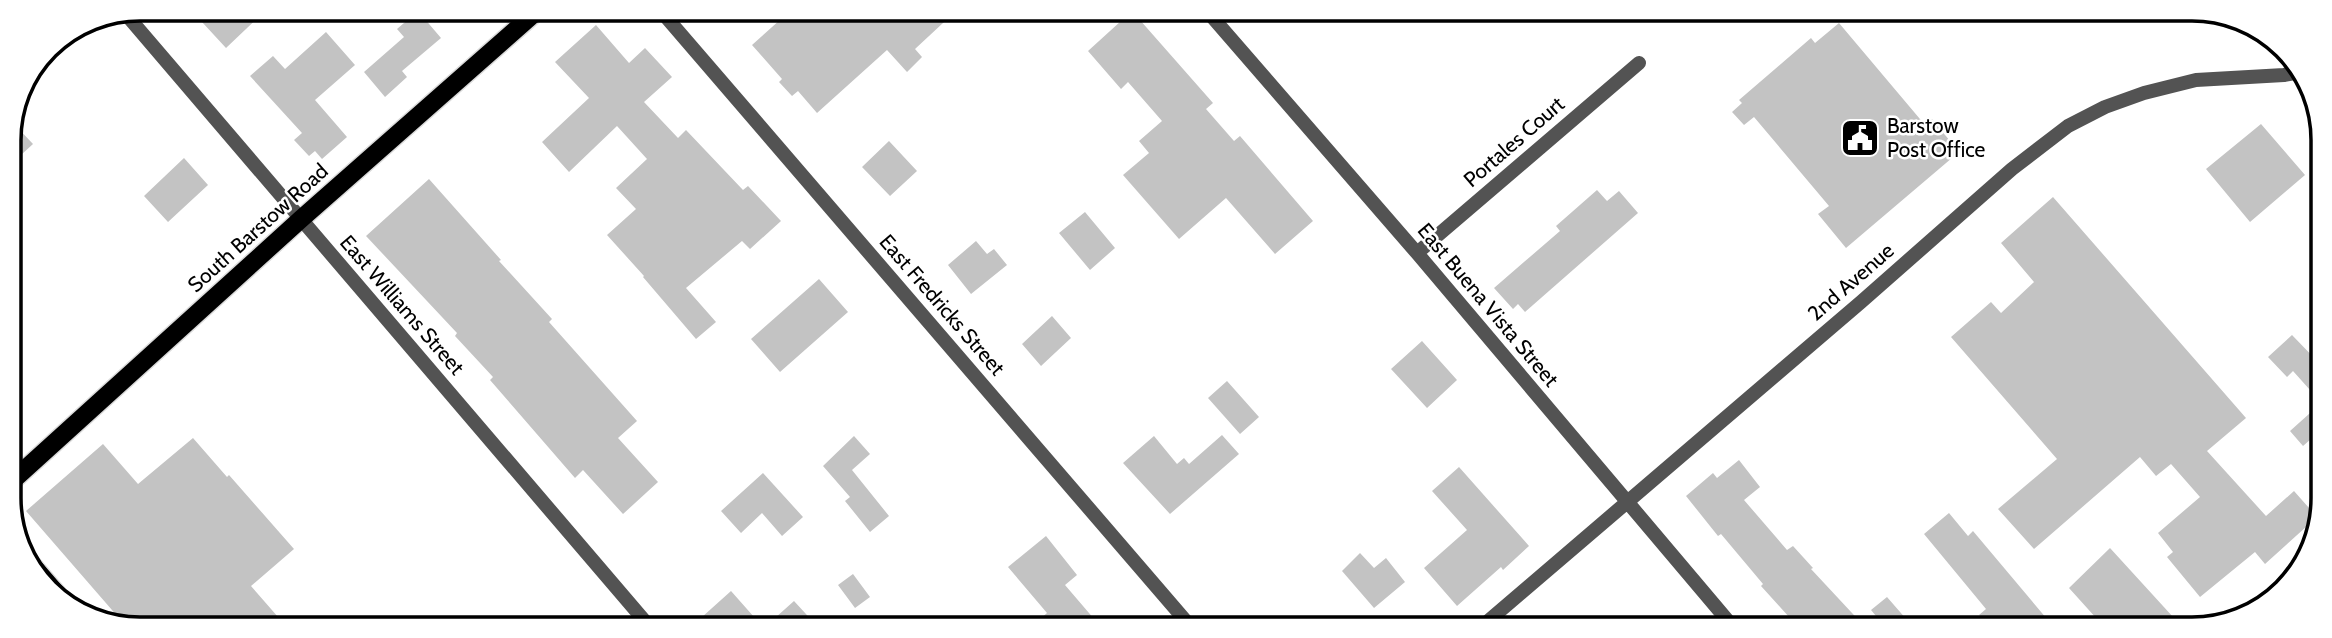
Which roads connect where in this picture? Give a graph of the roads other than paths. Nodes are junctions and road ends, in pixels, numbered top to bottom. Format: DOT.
graph roads {
  1 [pos="526,21"];
  2 [pos="669,21"];
  3 [pos="1216,21"];
  4 [pos="132,22"];
  5 [pos="1639,63"];
  6 [pos="2290,74"];
  7 [pos="301,219"];
  8 [pos="1417,253"];
  9 [pos="21,473"];
  10 [pos="1628,503"];
  11 [pos="641,617"];
  12 [pos="1182,617"];
  13 [pos="1493,617"];
  14 [pos="1725,617"];
  1 -- 7 [label="main road, South Barstow Road"];
  2 -- 12 [label="street, East Fredricks Street"];
  3 -- 8 [label="street, East Buena Vista Street"];
  4 -- 7 [label="street, East Williams Street"];
  5 -- 8 [label="street, Portales Court"];
  6 -- 10 [label="street, 2nd Avenue"];
  7 -- 9 [label="main road, South Barstow Road"];
  7 -- 11 [label="street, East Williams Street"];
  8 -- 10 [label="street, East Buena Vista Street"];
  10 -- 13 [label="street, 2nd Avenue"];
  10 -- 14 [label="street, East Buena Vista Street"];
}
